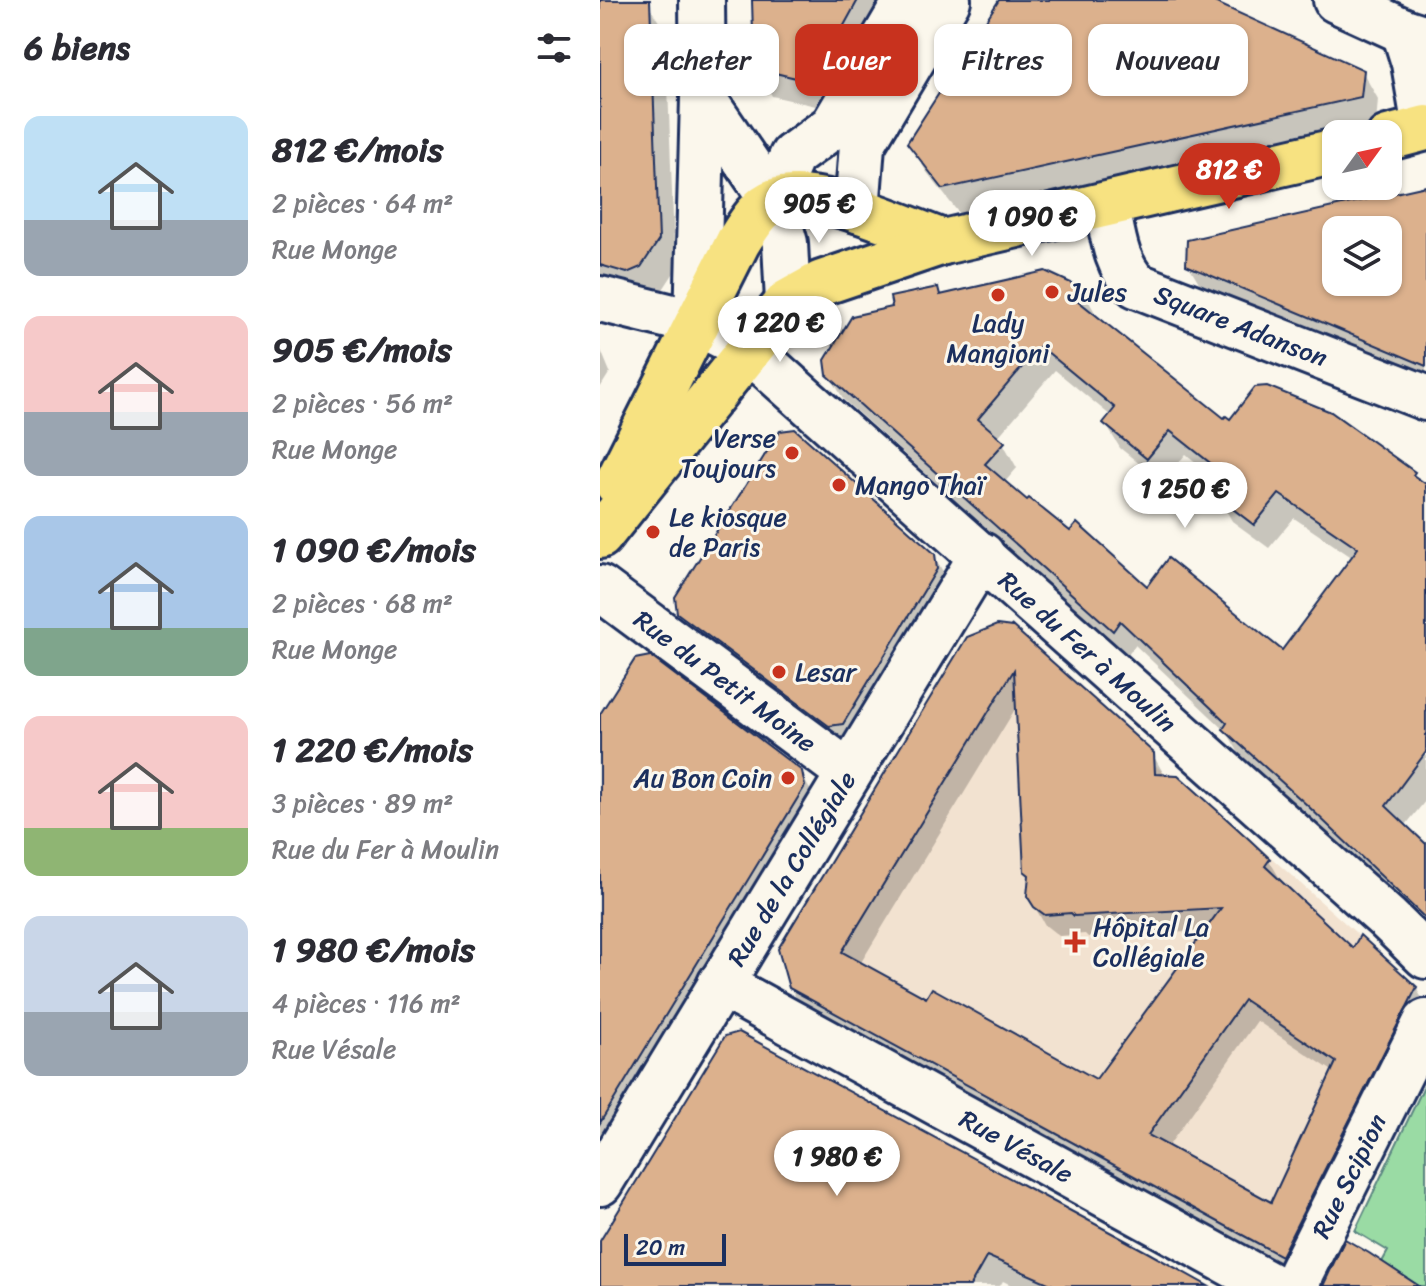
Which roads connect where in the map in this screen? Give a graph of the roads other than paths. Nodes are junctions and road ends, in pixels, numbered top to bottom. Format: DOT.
graph roads {
  1 [pos="702,0"];
  2 [pos="907,0"];
  3 [pos="948,0"];
  4 [pos="1336,0"];
  5 [pos="1418,52"];
  6 [pos="703,98"];
  7 [pos="1413,131"];
  8 [pos="1322,154"];
  9 [pos="773,201"];
  10 [pos="1107,206"];
  11 [pos="857,210"];
  12 [pos="943,242"];
  13 [pos="600,299"];
  14 [pos="788,302"];
  15 [pos="697,323"];
  16 [pos="748,349"];
  17 [pos="1426,398"];
  18 [pos="600,518"];
  19 [pos="600,536"];
  20 [pos="982,555"];
  21 [pos="600,588"];
  22 [pos="849,773"];
  23 [pos="1426,956"];
  24 [pos="720,984"];
  25 [pos="1426,1022"];
  26 [pos="600,1183"];
  27 [pos="1272,1286"];
  28 [pos="1297,1286"];
  1 -- 6 [label="street"];
  2 -- 9 [label="street"];
  3 -- 11 [label="street"];
  4 -- 5 [label="street"];
  5 -- 7 [label="street"];
  6 -- 9 [label="street"];
  6 -- 15 [label="street"];
  8 -- 10 [label="main road"];
  9 -- 11 [label="main road"];
  9 -- 14 [label="street"];
  9 -- 15 [label="main road"];
  10 -- 12 [label="main road"];
  10 -- 17 [label="street, Square Adanson"];
  11 -- 12 [label="main road"];
  12 -- 14 [label="main road"];
  13 -- 15 [label="street, Rue du Fer à Moulin"];
  14 -- 16 [label="main road"];
  15 -- 16 [label="street, Rue du Fer à Moulin"];
  15 -- 18 [label="main road"];
  16 -- 19 [label="main road"];
  16 -- 20 [label="street, Rue du Fer à Moulin"];
  20 -- 22 [label="street, Rue de la Collégiale"];
  20 -- 23 [label="street, Rue du Fer à Moulin"];
  21 -- 22 [label="street, Rue du Petit Moine"];
  22 -- 24 [label="street, Rue de la Collégiale"];
  24 -- 26 [label="street, Rue de la Collégiale"];
  24 -- 27 [label="street, Rue Vésale"];
  25 -- 28 [label="street, Rue Scipion"];
}
